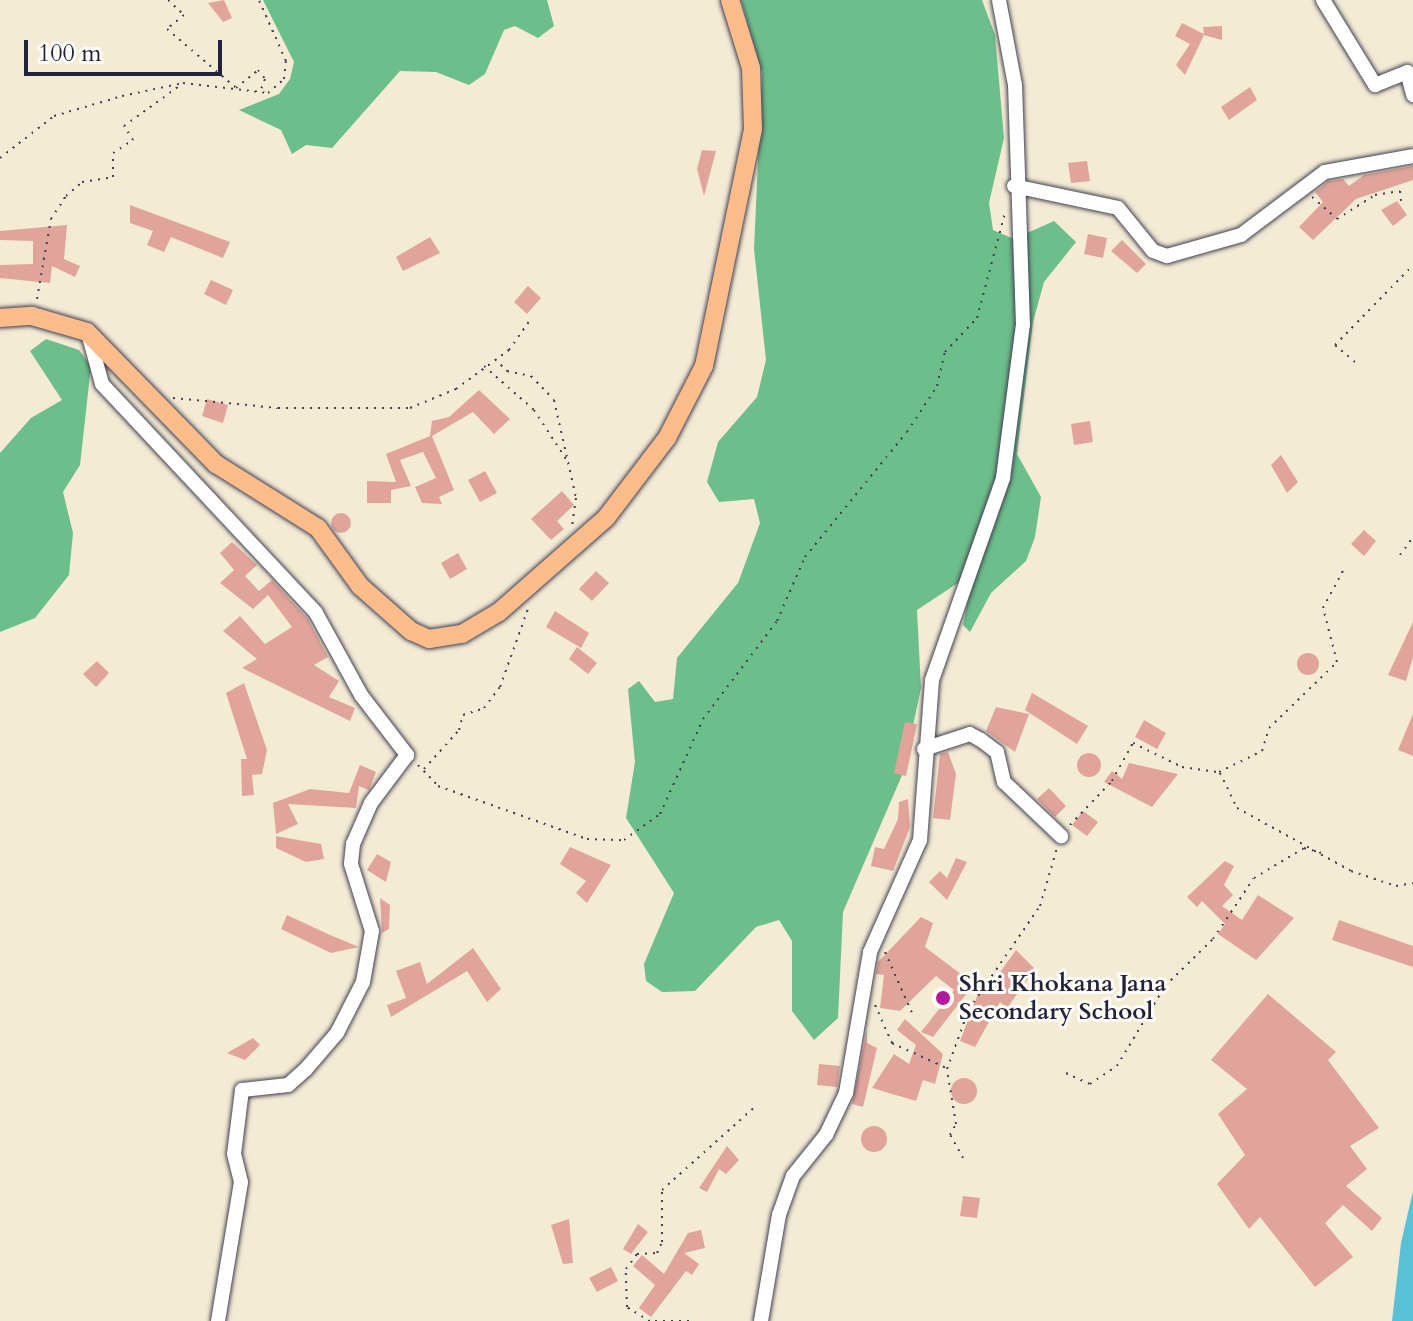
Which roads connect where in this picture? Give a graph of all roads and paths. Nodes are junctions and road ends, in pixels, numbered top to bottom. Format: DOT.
graph roads {
  1 [pos="168,0"];
  2 [pos="259,0"];
  3 [pos="730,0"];
  4 [pos="1323,0"];
  5 [pos="1003,3"];
  6 [pos="183,83"];
  7 [pos="260,93"];
  8 [pos="1413,95"];
  9 [pos="1413,156"];
  10 [pos="0,158"];
  11 [pos="1014,186"];
  12 [pos="1304,187"];
  13 [pos="1022,200"];
  14 [pos="1401,201"];
  15 [pos="1413,265"];
  16 [pos="36,303"];
  17 [pos="0,318"];
  18 [pos="531,318"];
  19 [pos="87,332"];
  20 [pos="495,359"];
  21 [pos="1355,362"];
  22 [pos="484,366"];
  23 [pos="156,403"];
  24 [pos="569,464"];
  25 [pos="570,530"];
  26 [pos="1413,537"];
  27 [pos="1400,555"];
  28 [pos="1345,567"];
  29 [pos="527,588"];
  30 [pos="924,749"];
  31 [pos="407,755"];
  32 [pos="423,770"];
  33 [pos="1219,772"];
  34 [pos="1061,836"];
  35 [pos="1325,854"];
  36 [pos="1413,883"];
  37 [pos="881,926"];
  38 [pos="873,998"];
  39 [pos="912,1013"];
  40 [pos="947,1069"];
  41 [pos="1066,1073"];
  42 [pos="757,1105"];
  43 [pos="963,1158"];
  44 [pos="218,1321"];
  45 [pos="652,1321"];
  46 [pos="689,1321"];
  47 [pos="761,1321"];
  1 -- 7 [label="path"];
  2 -- 7 [label="path"];
  3 -- 29 [label="main road"];
  4 -- 8 [label="street"];
  5 -- 11 [label="street"];
  6 -- 7 [label="path"];
  6 -- 10 [label="path"];
  6 -- 16 [label="path"];
  9 -- 12 [label="street"];
  11 -- 12 [label="street"];
  11 -- 13 [label="street"];
  12 -- 14 [label="path"];
  13 -- 30 [label="street"];
  13 -- 32 [label="path"];
  15 -- 21 [label="path"];
  17 -- 19 [label="main road"];
  18 -- 20 [label="path"];
  19 -- 23 [label="main road"];
  19 -- 31 [label="street"];
  20 -- 22 [label="path"];
  20 -- 24 [label="path"];
  22 -- 23 [label="path"];
  22 -- 24 [label="path"];
  23 -- 29 [label="main road"];
  24 -- 25 [label="path"];
  26 -- 27 [label="path"];
  28 -- 33 [label="path"];
  29 -- 32 [label="path"];
  30 -- 34 [label="street"];
  30 -- 37 [label="street"];
  31 -- 32 [label="path"];
  31 -- 44 [label="street"];
  33 -- 34 [label="path"];
  33 -- 35 [label="path"];
  34 -- 40 [label="path"];
  35 -- 36 [label="path"];
  35 -- 41 [label="path"];
  37 -- 39 [label="path"];
  37 -- 47 [label="street"];
  38 -- 40 [label="path"];
  40 -- 43 [label="path"];
  42 -- 45 [label="path"];
  45 -- 46 [label="path"];
}
